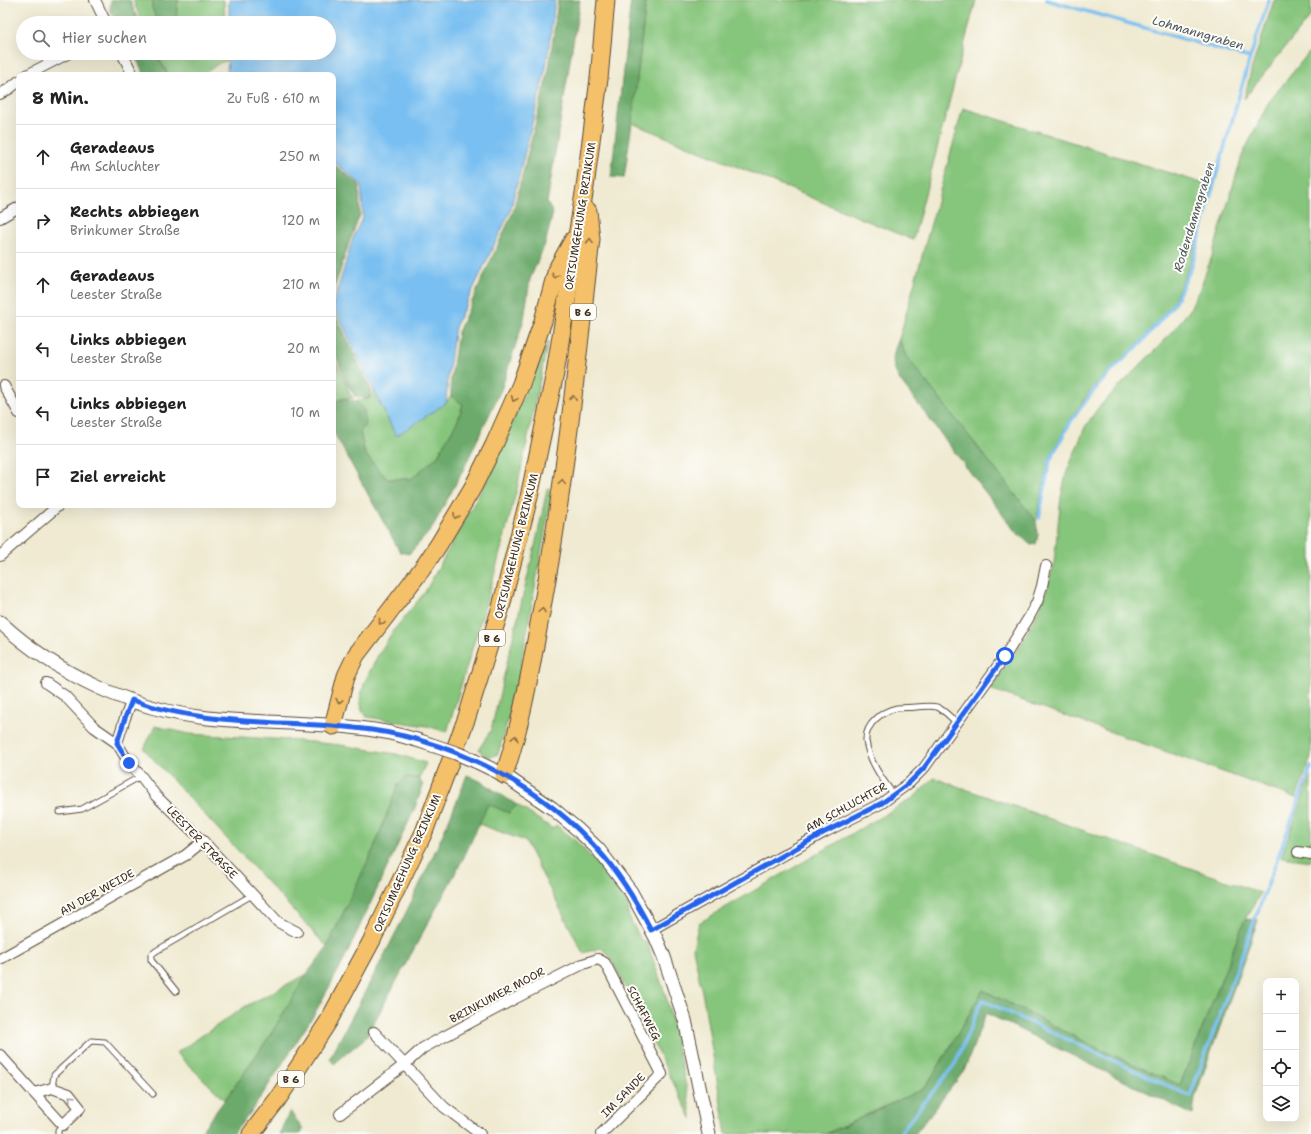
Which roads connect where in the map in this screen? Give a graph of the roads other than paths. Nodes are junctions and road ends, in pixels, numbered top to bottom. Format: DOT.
graph roads {
  1 [pos="95,0"];
  2 [pos="606,0"];
  3 [pos="103,16"];
  4 [pos="56,60"];
  5 [pos="126,60"];
  6 [pos="33,72"];
  7 [pos="132,72"];
  8 [pos="16,83"];
  9 [pos="0,94"];
  10 [pos="585,187"];
  11 [pos="16,209"];
  12 [pos="0,218"];
  13 [pos="579,229"];
  14 [pos="4,386"];
  15 [pos="16,408"];
  16 [pos="56,508"];
  17 [pos="0,556"];
  18 [pos="1046,566"];
  19 [pos="0,622"];
  20 [pos="46,683"];
  21 [pos="132,700"];
  22 [pos="956,722"];
  23 [pos="333,726"];
  24 [pos="117,743"];
  25 [pos="504,775"];
  26 [pos="141,776"];
  27 [pos="894,795"];
  28 [pos="60,812"];
  29 [pos="202,841"];
  30 [pos="1298,852"];
  31 [pos="1311,854"];
  32 [pos="252,895"];
  33 [pos="651,930"];
  34 [pos="297,932"];
  35 [pos="0,959"];
  36 [pos="605,963"];
  37 [pos="176,991"];
  38 [pos="374,1032"];
  39 [pos="0,1055"];
  40 [pos="404,1065"];
  41 [pos="662,1074"];
  42 [pos="52,1088"];
  43 [pos="34,1093"];
  44 [pos="154,1094"];
  45 [pos="340,1114"];
  46 [pos="63,1125"];
  47 [pos="58,1134"];
  48 [pos="251,1134"];
  49 [pos="480,1134"];
  50 [pos="601,1134"];
  51 [pos="709,1134"];
  1 -- 3 [label="street"];
  2 -- 10 [label="highway, ORTSUMGEHUNG BRINKUM / B 6"];
  4 -- 6 [label="street"];
  5 -- 7 [label="street"];
  8 -- 9 [label="street"];
  10 -- 13 [label="highway, ORTSUMGEHUNG BRINKUM / B 6"];
  25 -- 10 [label="highway, B 6, one-way"];
  11 -- 12 [label="street"];
  13 -- 23 [label="highway, B 6, one-way"];
  13 -- 48 [label="highway, ORTSUMGEHUNG BRINKUM / B 6"];
  14 -- 15 [label="street"];
  16 -- 17 [label="street"];
  18 -- 22 [label="street, AM SCHLUCHTER"];
  19 -- 21 [label="street"];
  20 -- 24 [label="street, LEESTER STRASSE"];
  21 -- 23 [label="street"];
  21 -- 24 [label="street"];
  22 -- 27 [label="street, AM SCHLUCHTER"];
  22 -- 27 [label="lane"];
  23 -- 25 [label="street, bridge"];
  24 -- 26 [label="street, LEESTER STRASSE"];
  25 -- 33 [label="street"];
  26 -- 28 [label="lane"];
  26 -- 29 [label="street, LEESTER STRASSE"];
  27 -- 33 [label="street, AM SCHLUCHTER"];
  29 -- 32 [label="street, LEESTER STRASSE"];
  29 -- 35 [label="street, AN DER WEIDE"];
  30 -- 31 [label="street"];
  32 -- 34 [label="street, LEESTER STRASSE"];
  32 -- 37 [label="lane"];
  33 -- 51 [label="street"];
  36 -- 40 [label="street, BRINKUMER MOOR"];
  36 -- 41 [label="street, SCHAFWEG"];
  38 -- 40 [label="street"];
  39 -- 43 [label="street"];
  40 -- 45 [label="street, BRINKUMER MOOR"];
  40 -- 49 [label="street"];
  41 -- 50 [label="street, IM SANDE"];
  42 -- 43 [label="street"];
  42 -- 44 [label="lane"];
  46 -- 42 [label="street, one-way"];
  43 -- 46 [label="street"];
  46 -- 47 [label="lane"];
}
